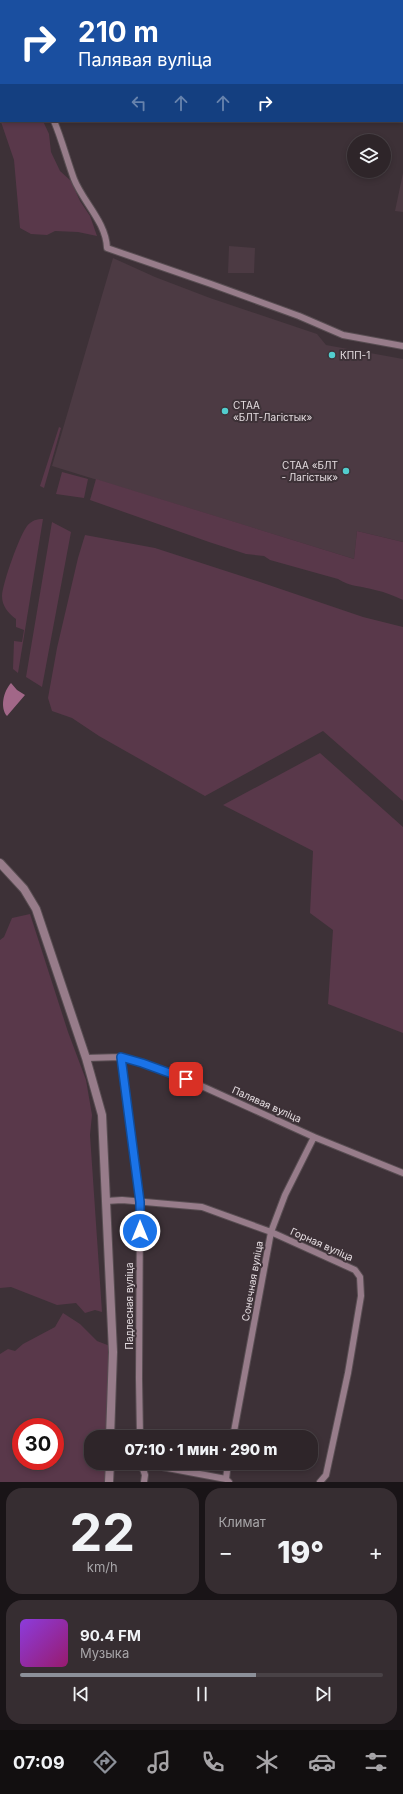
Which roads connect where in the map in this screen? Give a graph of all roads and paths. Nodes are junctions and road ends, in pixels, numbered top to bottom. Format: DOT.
graph roads {
  1 [pos="54,122"];
  2 [pos="403,346"];
  3 [pos="0,863"];
  4 [pos="121,1057"];
  5 [pos="86,1058"];
  6 [pos="314,1137"];
  7 [pos="403,1173"];
  8 [pos="106,1201"];
  9 [pos="140,1202"];
  10 [pos="271,1232"];
  11 [pos="110,1430"];
  12 [pos="140,1430"];
  13 [pos="234,1430"];
  14 [pos="110,1470"];
  15 [pos="143,1470"];
  16 [pos="177,1470"];
  17 [pos="228,1480"];
  18 [pos="109,1482"];
  19 [pos="144,1482"];
  20 [pos="320,1482"];
  1 -- 2 [label="street"];
  3 -- 5 [label="street"];
  4 -- 5 [label="street, Палявая вуліца"];
  4 -- 6 [label="street, Палявая вуліца"];
  4 -- 9 [label="street, Падлесная вуліца"];
  5 -- 8 [label="street"];
  6 -- 7 [label="street, Палявая вуліца"];
  6 -- 10 [label="street, Сонечная вуліца"];
  8 -- 9 [label="street, Горная вуліца"];
  8 -- 11 [label="street"];
  9 -- 10 [label="street, Горная вуліца"];
  9 -- 12 [label="street, Падлесная вуліца"];
  10 -- 13 [label="street, Сонечная вуліца"];
  10 -- 20 [label="street, Горная вуліца"];
  14 -- 18 [label="street"];
  15 -- 19 [label="street"];
  16 -- 17 [label="street"];
}
